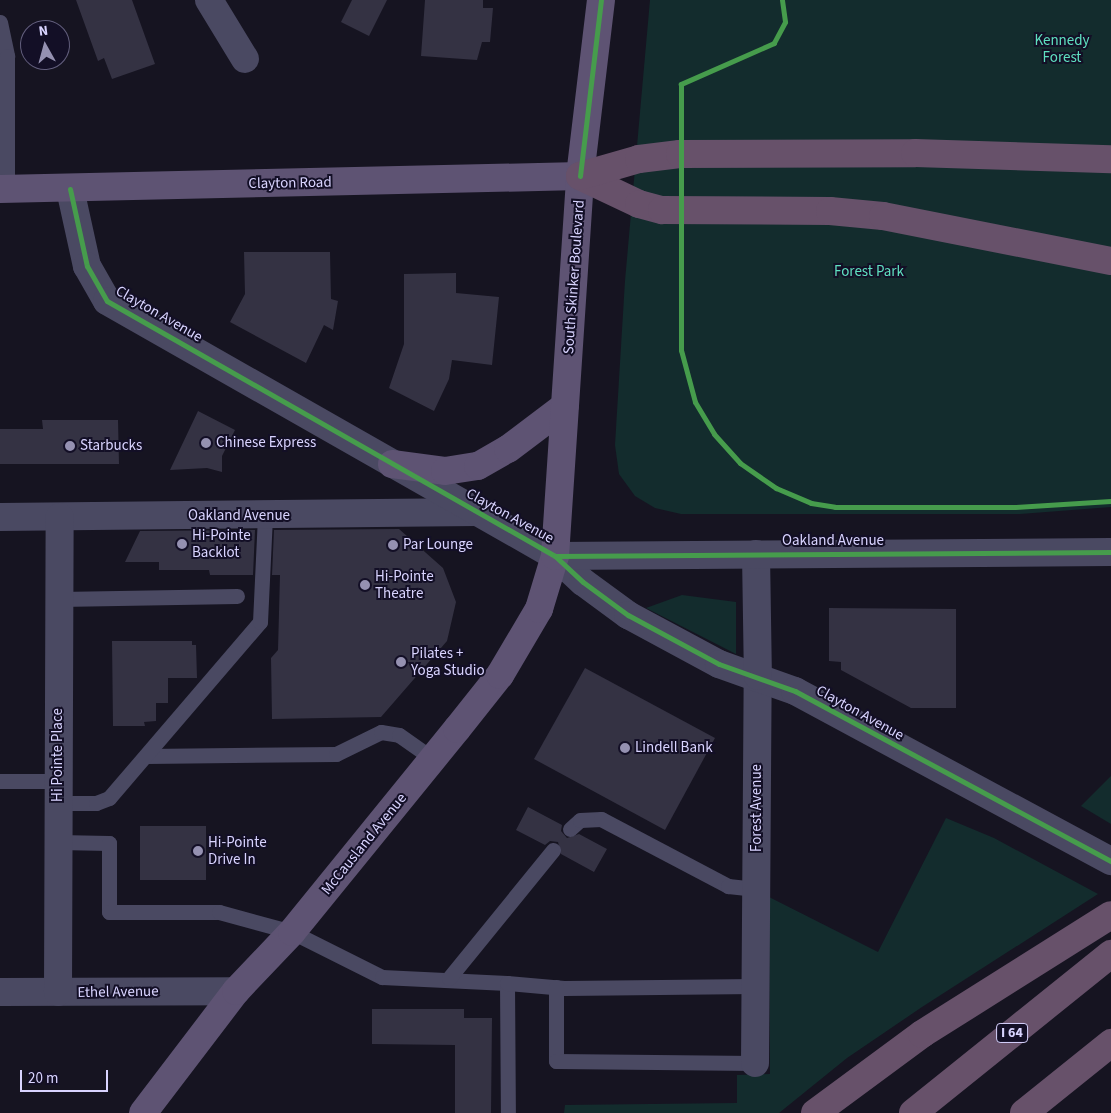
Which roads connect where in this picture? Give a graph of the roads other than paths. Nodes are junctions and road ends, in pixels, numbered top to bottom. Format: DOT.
graph roads {
  1 [pos="209,0"];
  2 [pos="601,0"];
  3 [pos="0,22"];
  4 [pos="245,58"];
  5 [pos="1111,159"];
  6 [pos="580,176"];
  7 [pos="4,189"];
  8 [pos="70,189"];
  9 [pos="1111,261"];
  10 [pos="565,406"];
  11 [pos="392,464"];
  12 [pos="477,512"];
  13 [pos="265,516"];
  14 [pos="0,517"];
  15 [pos="60,517"];
  16 [pos="1111,552"];
  17 [pos="756,554"];
  18 [pos="555,556"];
  19 [pos="237,596"];
  20 [pos="59,599"];
  21 [pos="758,676"];
  22 [pos="146,756"];
  23 [pos="433,759"];
  24 [pos="0,781"];
  25 [pos="58,792"];
  26 [pos="570,829"];
  27 [pos="58,842"];
  28 [pos="553,850"];
  29 [pos="1111,861"];
  30 [pos="756,889"];
  31 [pos="1111,915"];
  32 [pos="292,932"];
  33 [pos="1111,954"];
  34 [pos="449,978"];
  35 [pos="507,983"];
  36 [pos="756,986"];
  37 [pos="556,988"];
  38 [pos="236,991"];
  39 [pos="0,992"];
  40 [pos="58,992"];
  41 [pos="1111,1044"];
  42 [pos="755,1063"];
  43 [pos="143,1113"];
  44 [pos="508,1113"];
  45 [pos="816,1113"];
  46 [pos="913,1113"];
  47 [pos="1024,1113"];
  1 -- 4 [label="street"];
  2 -- 6 [label="main road, South Skinker Boulevard"];
  3 -- 7 [label="lane"];
  5 -- 6 [label="highway"];
  6 -- 8 [label="main road, Clayton Road"];
  6 -- 9 [label="highway"];
  6 -- 10 [label="main road, South Skinker Boulevard"];
  7 -- 8 [label="main road, Clayton Road"];
  8 -- 11 [label="street, Clayton Avenue"];
  10 -- 11 [label="main road"];
  10 -- 18 [label="main road, South Skinker Boulevard"];
  11 -- 12 [label="street, Clayton Avenue"];
  12 -- 13 [label="street, Oakland Avenue"];
  12 -- 18 [label="street, Clayton Avenue"];
  13 -- 15 [label="street, Oakland Avenue"];
  13 -- 22 [label="lane"];
  14 -- 15 [label="street, Oakland Avenue"];
  15 -- 20 [label="street, Hi Pointe Place"];
  16 -- 17 [label="street, Oakland Avenue"];
  17 -- 18 [label="street, Oakland Avenue"];
  17 -- 21 [label="street, Forest Avenue"];
  18 -- 21 [label="street, Clayton Avenue"];
  18 -- 23 [label="main road, McCausland Avenue"];
  19 -- 20 [label="lane"];
  20 -- 25 [label="street, Hi Pointe Place"];
  21 -- 29 [label="street, Clayton Avenue"];
  21 -- 30 [label="street, Forest Avenue"];
  22 -- 23 [label="lane"];
  22 -- 25 [label="lane"];
  23 -- 32 [label="main road, McCausland Avenue"];
  24 -- 25 [label="lane"];
  25 -- 27 [label="street, Hi Pointe Place"];
  26 -- 30 [label="lane"];
  27 -- 32 [label="lane"];
  27 -- 40 [label="street, Hi Pointe Place"];
  28 -- 34 [label="lane"];
  30 -- 36 [label="street, Forest Avenue"];
  31 -- 45 [label="highway"];
  32 -- 34 [label="lane"];
  32 -- 38 [label="main road, McCausland Avenue"];
  33 -- 46 [label="highway, I 64"];
  34 -- 35 [label="lane"];
  35 -- 37 [label="lane"];
  35 -- 44 [label="lane"];
  36 -- 37 [label="lane"];
  36 -- 42 [label="street, Forest Avenue"];
  37 -- 42 [label="lane"];
  38 -- 40 [label="street, Ethel Avenue"];
  38 -- 43 [label="main road, McCausland Avenue"];
  39 -- 40 [label="street, Ethel Avenue"];
  41 -- 47 [label="highway"];
}
